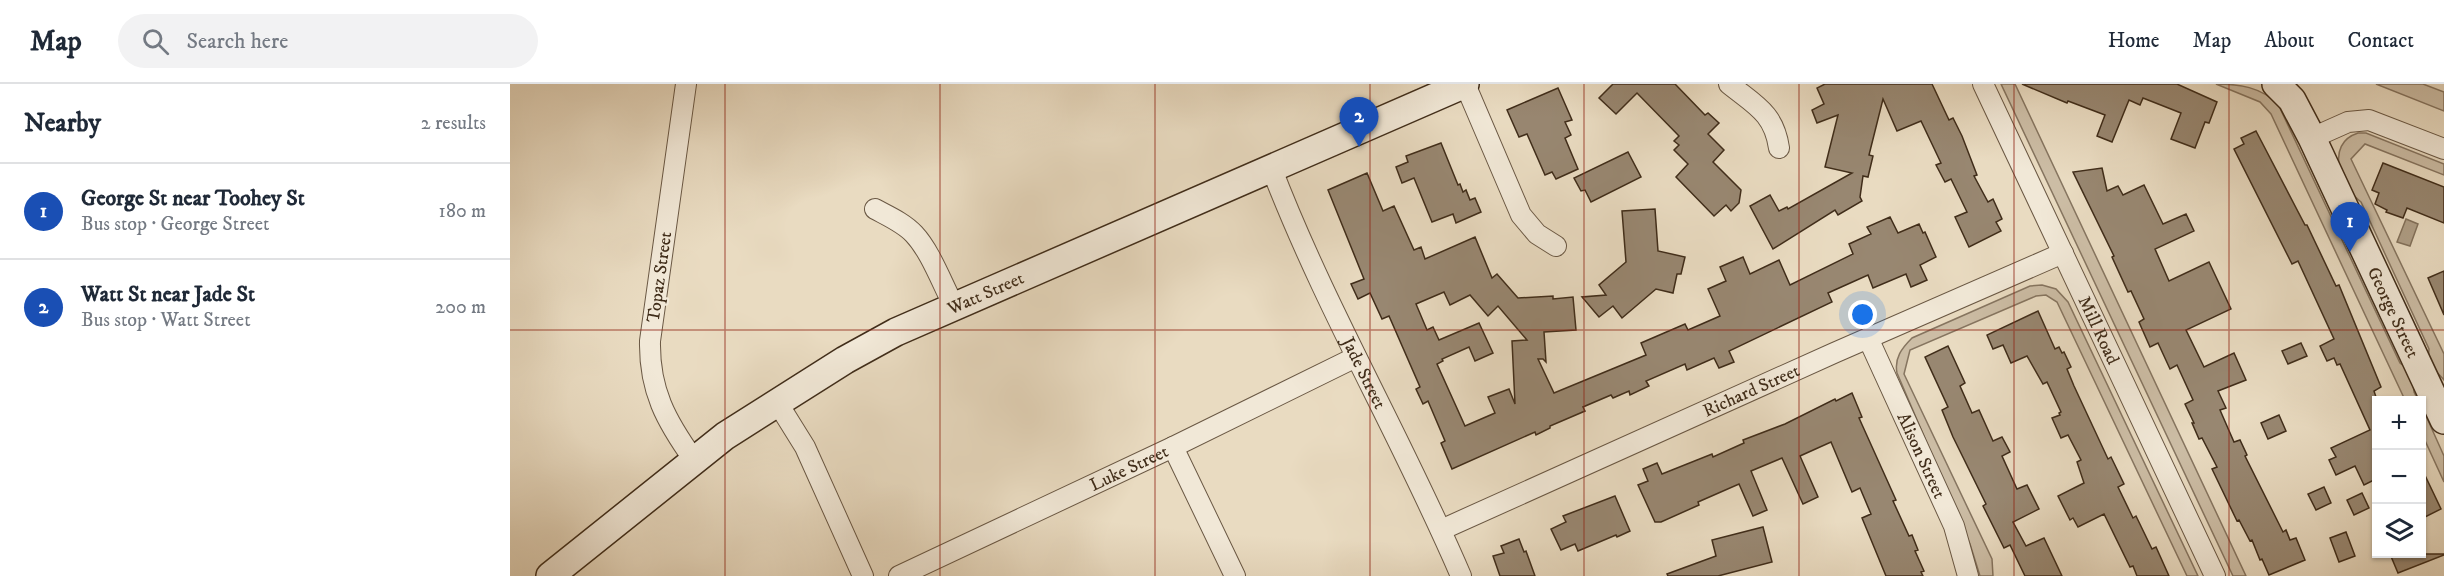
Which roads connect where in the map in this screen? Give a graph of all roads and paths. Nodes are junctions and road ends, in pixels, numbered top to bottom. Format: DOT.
graph roads {
  1 [pos="686,84"];
  2 [pos="1465,84"];
  3 [pos="1729,84"];
  4 [pos="1983,84"];
  5 [pos="2276,84"];
  6 [pos="2312,138"];
  7 [pos="1779,148"];
  8 [pos="2444,149"];
  9 [pos="1271,167"];
  10 [pos="875,209"];
  11 [pos="1556,246"];
  12 [pos="2063,253"];
  13 [pos="955,308"];
  14 [pos="1868,338"];
  15 [pos="1356,357"];
  16 [pos="777,402"];
  17 [pos="2444,420"];
  18 [pos="1173,447"];
  19 [pos="694,460"];
  20 [pos="1441,530"];
  21 [pos="550,576"];
  22 [pos="863,576"];
  23 [pos="899,576"];
  24 [pos="1234,576"];
  25 [pos="1461,576"];
  26 [pos="1968,576"];
  27 [pos="2215,576"];
  1 -- 19 [label="street, Topaz Street"];
  2 -- 9 [label="main road, Watt Street"];
  2 -- 11 [label="street"];
  3 -- 7 [label="street"];
  4 -- 12 [label="street, Mill Road"];
  5 -- 6 [label="main road, George Street"];
  6 -- 8 [label="street"];
  6 -- 17 [label="main road, George Street"];
  9 -- 13 [label="main road, Watt Street"];
  9 -- 15 [label="street, Jade Street"];
  10 -- 13 [label="street"];
  12 -- 14 [label="street, Richard Street"];
  12 -- 27 [label="street, Mill Road"];
  13 -- 16 [label="main road, Watt Street"];
  14 -- 20 [label="street, Richard Street"];
  14 -- 26 [label="street, Alison Street"];
  15 -- 18 [label="street, Luke Street"];
  15 -- 20 [label="street, Jade Street"];
  16 -- 19 [label="main road, Watt Street"];
  16 -- 22 [label="street"];
  18 -- 23 [label="street, Luke Street"];
  18 -- 24 [label="street"];
  19 -- 21 [label="main road, Watt Street"];
  20 -- 25 [label="street, Jade Street"];
}
